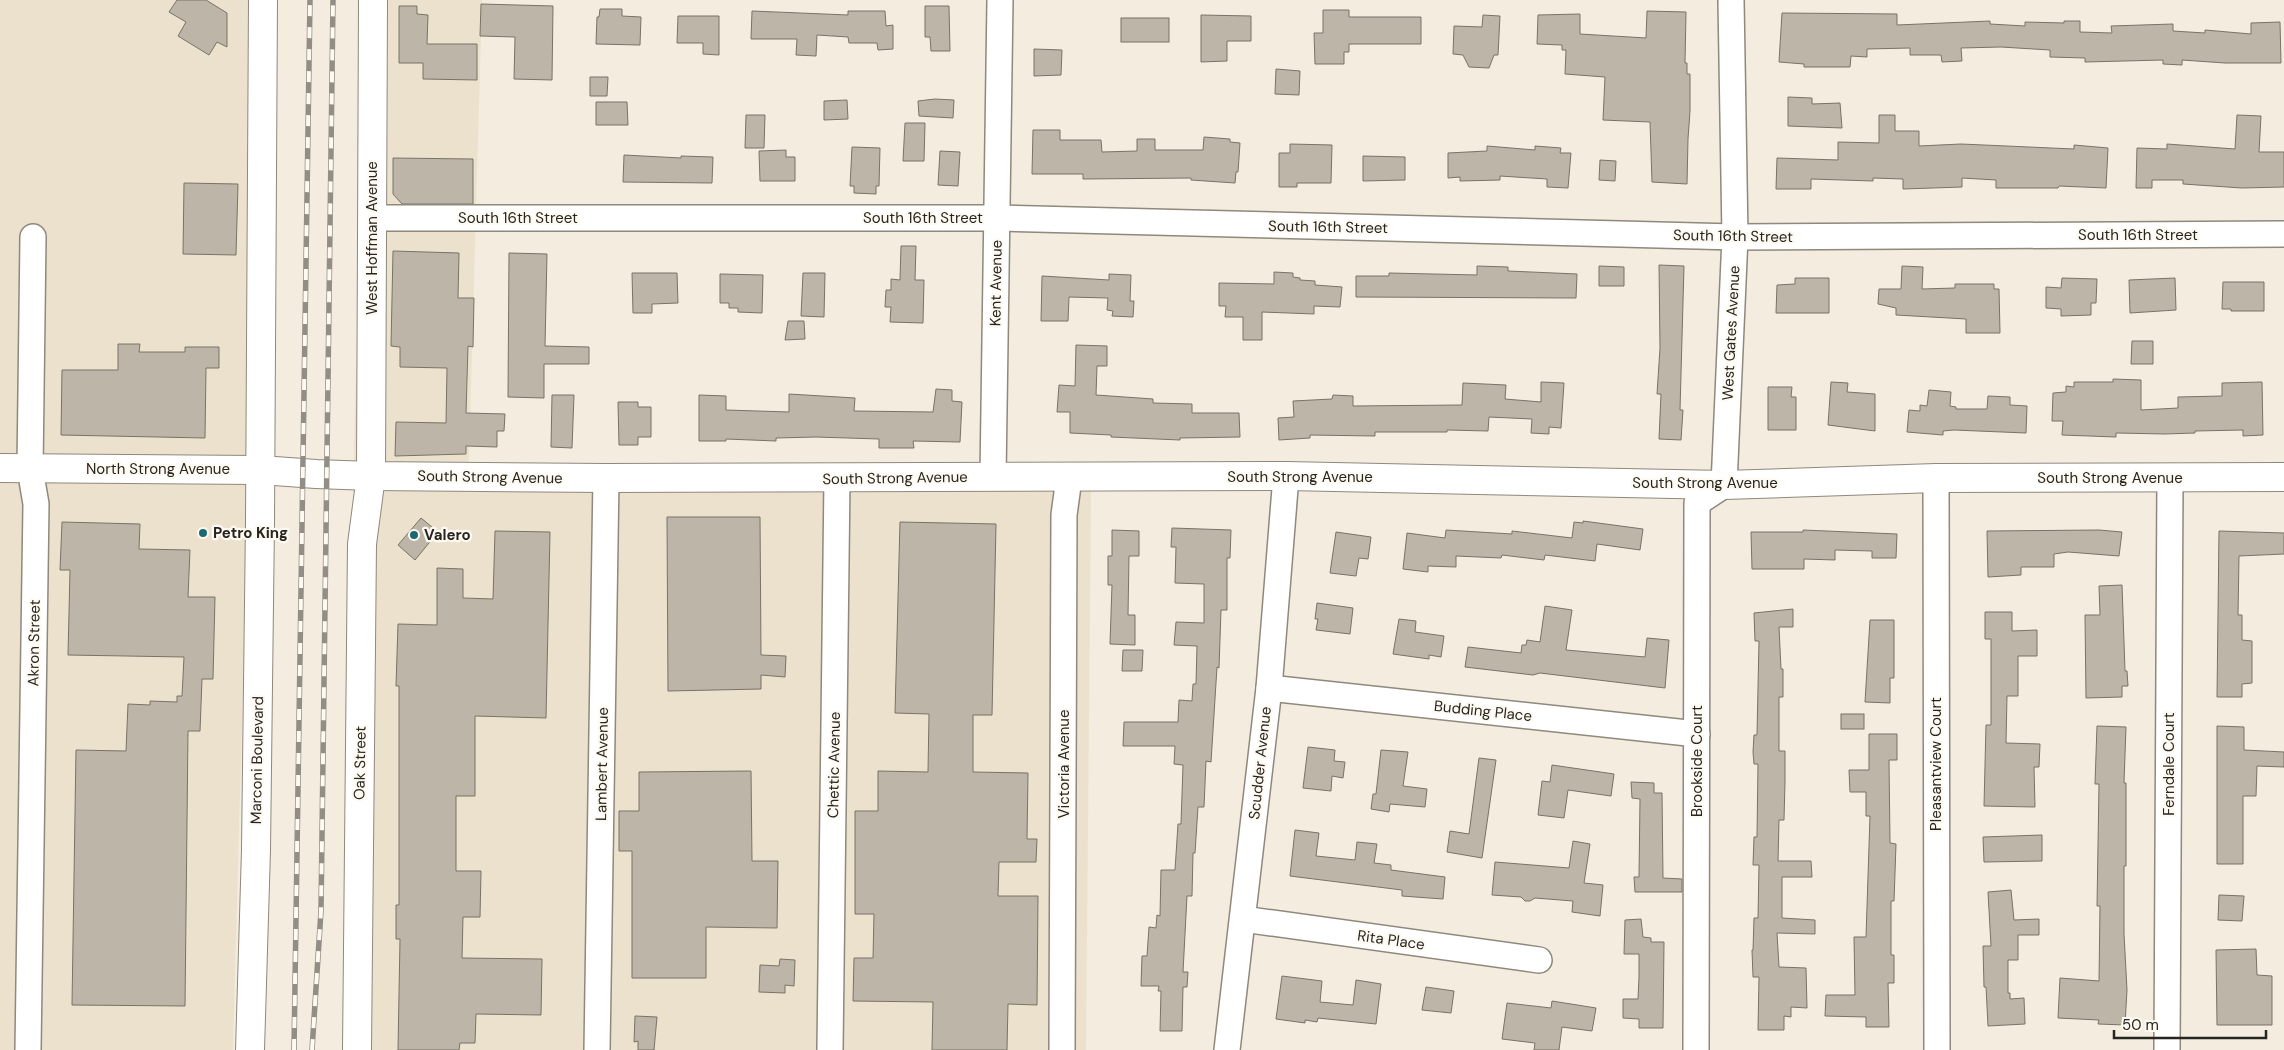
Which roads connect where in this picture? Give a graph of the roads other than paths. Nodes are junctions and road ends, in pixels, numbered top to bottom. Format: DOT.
graph roads {
  1 [pos="263,0"];
  2 [pos="373,0"];
  3 [pos="1000,0"];
  4 [pos="1730,0"];
  5 [pos="372,218"];
  6 [pos="997,218"];
  7 [pos="2284,234"];
  8 [pos="34,237"];
  9 [pos="1735,237"];
  10 [pos="0,468"];
  11 [pos="30,469"];
  12 [pos="260,470"];
  13 [pos="316,474"];
  14 [pos="371,476"];
  15 [pos="1286,476"];
  16 [pos="993,477"];
  17 [pos="2284,477"];
  18 [pos="606,478"];
  19 [pos="1069,478"];
  20 [pos="1936,478"];
  21 [pos="2170,478"];
  22 [pos="837,479"];
  23 [pos="1724,485"];
  24 [pos="1269,688"];
  25 [pos="1697,734"];
  26 [pos="1242,919"];
  27 [pos="1539,960"];
  28 [pos="28,1050"];
  29 [pos="250,1050"];
  30 [pos="357,1050"];
  31 [pos="598,1050"];
  32 [pos="830,1050"];
  33 [pos="1062,1050"];
  34 [pos="1227,1050"];
  35 [pos="1696,1050"];
  36 [pos="1937,1050"];
  37 [pos="2167,1050"];
  1 -- 12 [label="street"];
  2 -- 5 [label="street, West Hoffman Avenue"];
  3 -- 6 [label="street, Kent Avenue"];
  4 -- 9 [label="street, West Gates Avenue"];
  5 -- 6 [label="street, South 16th Street"];
  5 -- 14 [label="street, West Hoffman Avenue"];
  6 -- 9 [label="street, South 16th Street"];
  6 -- 16 [label="street, Kent Avenue"];
  7 -- 9 [label="street, South 16th Street"];
  8 -- 11 [label="street, Akron Street"];
  9 -- 23 [label="street, West Gates Avenue"];
  10 -- 11 [label="street, North Strong Avenue"];
  11 -- 12 [label="street, North Strong Avenue"];
  11 -- 28 [label="street, Akron Street"];
  12 -- 13 [label="street, North Strong Avenue"];
  12 -- 29 [label="street, Marconi Boulevard"];
  13 -- 14 [label="street, South Strong Avenue"];
  14 -- 18 [label="street, South Strong Avenue"];
  14 -- 30 [label="street, Oak Street"];
  15 -- 19 [label="street, South Strong Avenue"];
  15 -- 23 [label="street, South Strong Avenue"];
  15 -- 24 [label="street, Scudder Avenue"];
  16 -- 19 [label="street, South Strong Avenue"];
  16 -- 22 [label="street, South Strong Avenue"];
  17 -- 21 [label="street, South Strong Avenue"];
  18 -- 22 [label="street, South Strong Avenue"];
  18 -- 31 [label="street, Lambert Avenue"];
  19 -- 33 [label="street, Victoria Avenue"];
  20 -- 21 [label="street, South Strong Avenue"];
  20 -- 23 [label="street, South Strong Avenue"];
  20 -- 36 [label="street, Pleasantview Court"];
  21 -- 37 [label="street, Ferndale Court"];
  22 -- 32 [label="street, Chettic Avenue"];
  23 -- 25 [label="street, Brookside Court"];
  24 -- 25 [label="street, Budding Place"];
  24 -- 26 [label="street, Scudder Avenue"];
  25 -- 35 [label="street, Brookside Court"];
  26 -- 27 [label="street, Rita Place"];
  26 -- 34 [label="street, Scudder Avenue"];
}
